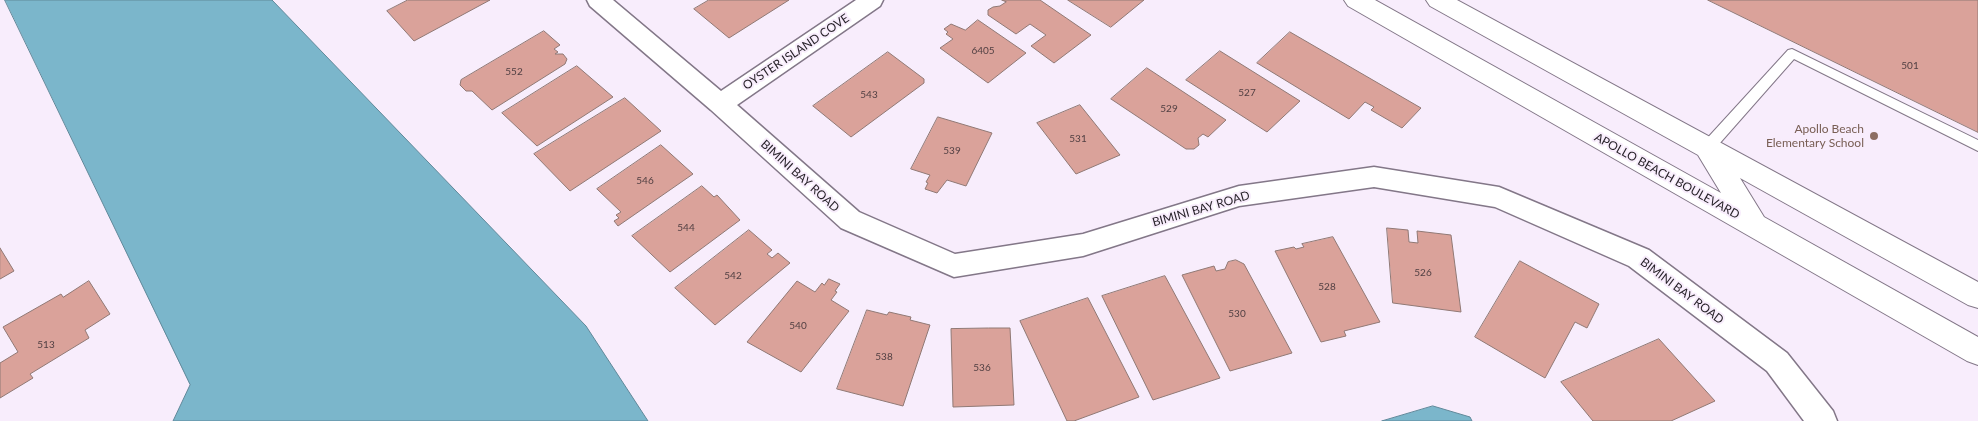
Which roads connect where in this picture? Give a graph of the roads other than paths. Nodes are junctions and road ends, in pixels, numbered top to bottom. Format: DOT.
graph roads {
  1 [pos="598,0"];
  2 [pos="872,0"];
  3 [pos="1356,0"];
  4 [pos="1438,0"];
  5 [pos="720,104"];
  6 [pos="1978,146"];
  7 [pos="1707,148"];
  8 [pos="1754,225"];
  9 [pos="1879,296"];
  10 [pos="1978,296"];
  11 [pos="1978,330"];
  12 [pos="1978,352"];
  13 [pos="1822,421"];
  1 -- 5 [label="street, BIMINI BAY ROAD"];
  2 -- 5 [label="street, OYSTER ISLAND COVE"];
  3 -- 8 [label="main road, APOLLO BEACH BOULEVARD"];
  4 -- 7 [label="main road"];
  5 -- 13 [label="street, BIMINI BAY ROAD"];
  6 -- 7 [label="lane"];
  7 -- 8 [label="main road"];
  7 -- 10 [label="main road"];
  8 -- 9 [label="main road, APOLLO BEACH BOULEVARD"];
  9 -- 11 [label="main road"];
  9 -- 12 [label="main road, APOLLO BEACH BOULEVARD"];
}
